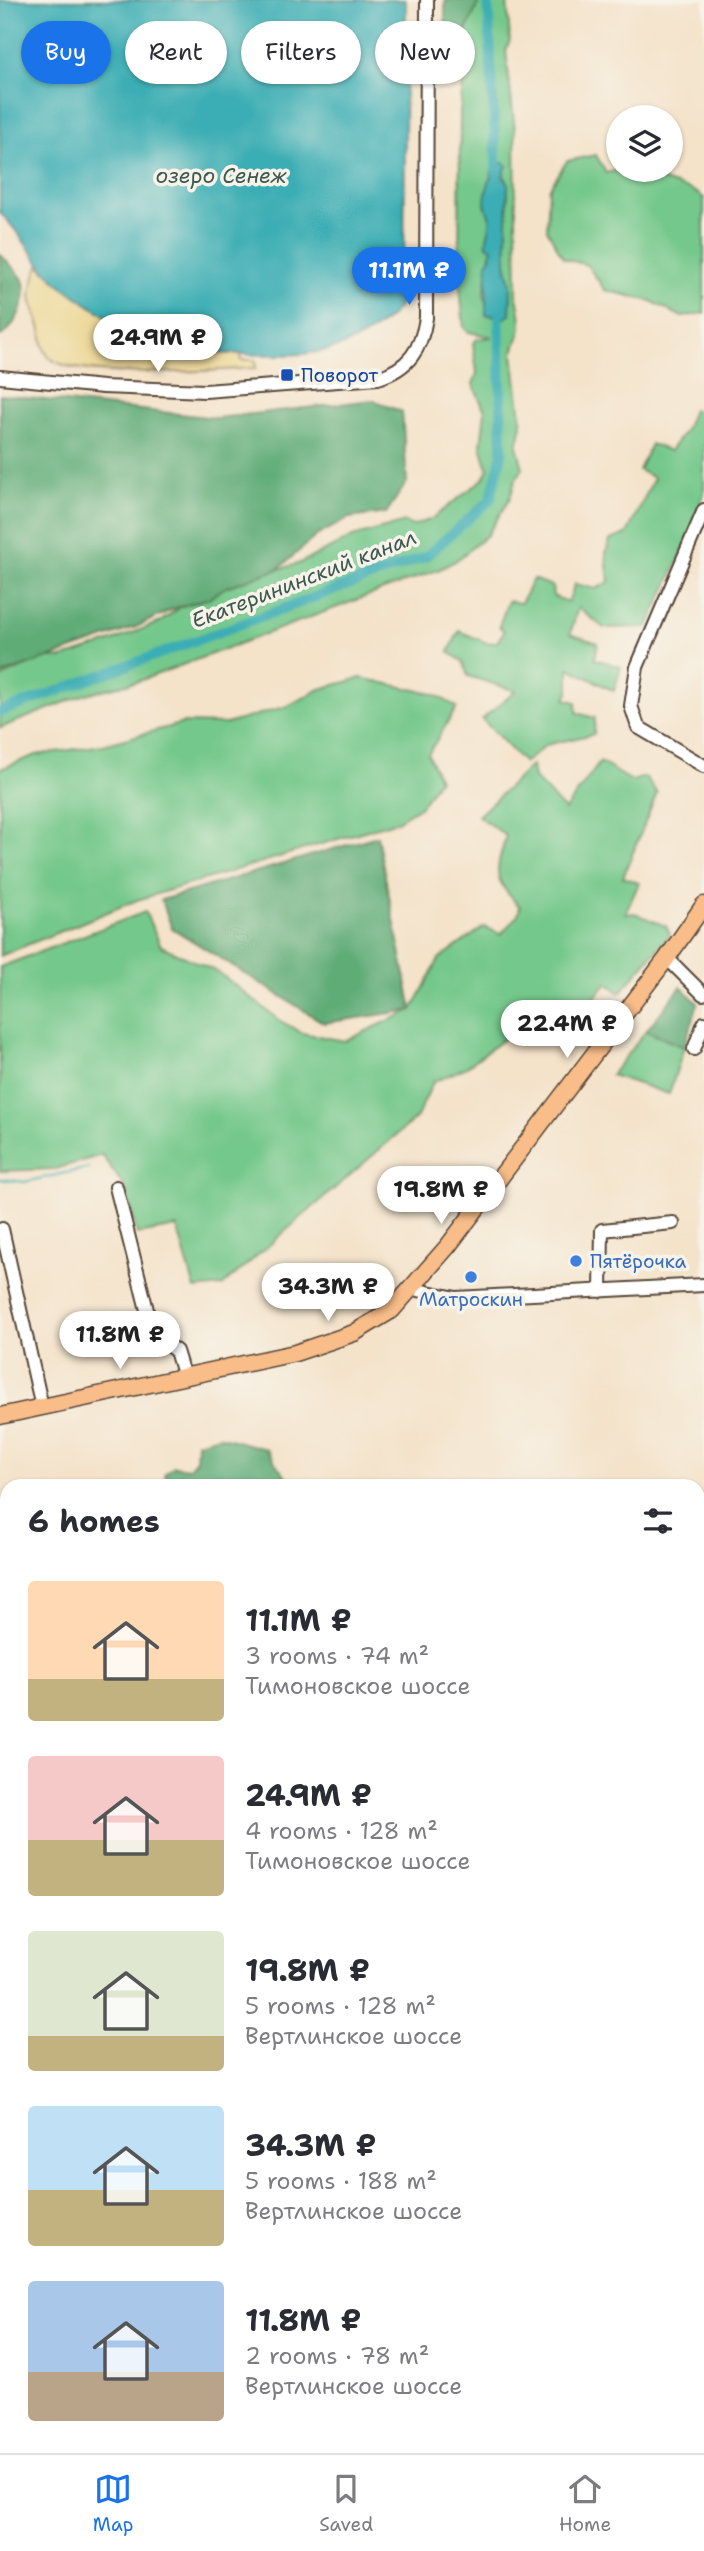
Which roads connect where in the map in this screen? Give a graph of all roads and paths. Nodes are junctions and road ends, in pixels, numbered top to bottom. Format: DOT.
graph roads {
  1 [pos="427,0"];
  2 [pos="0,377"];
  3 [pos="704,510"];
  4 [pos="704,766"];
  5 [pos="704,905"];
  6 [pos="667,958"];
  7 [pos="704,994"];
  8 [pos="704,1023"];
  9 [pos="694,1049"];
  10 [pos="116,1187"];
  11 [pos="673,1223"];
  12 [pos="2,1229"];
  13 [pos="704,1285"];
  14 [pos="413,1289"];
  15 [pos="601,1291"];
  16 [pos="184,1377"];
  17 [pos="42,1407"];
  18 [pos="0,1416"];
  1 -- 2 [label="street"];
  3 -- 4 [label="street"];
  5 -- 6 [label="main road"];
  6 -- 7 [label="street"];
  6 -- 14 [label="main road"];
  8 -- 9 [label="street"];
  10 -- 16 [label="street"];
  11 -- 15 [label="street"];
  12 -- 17 [label="street"];
  13 -- 15 [label="street"];
  14 -- 15 [label="street"];
  14 -- 16 [label="main road"];
  16 -- 17 [label="main road"];
  17 -- 18 [label="main road"];
}
